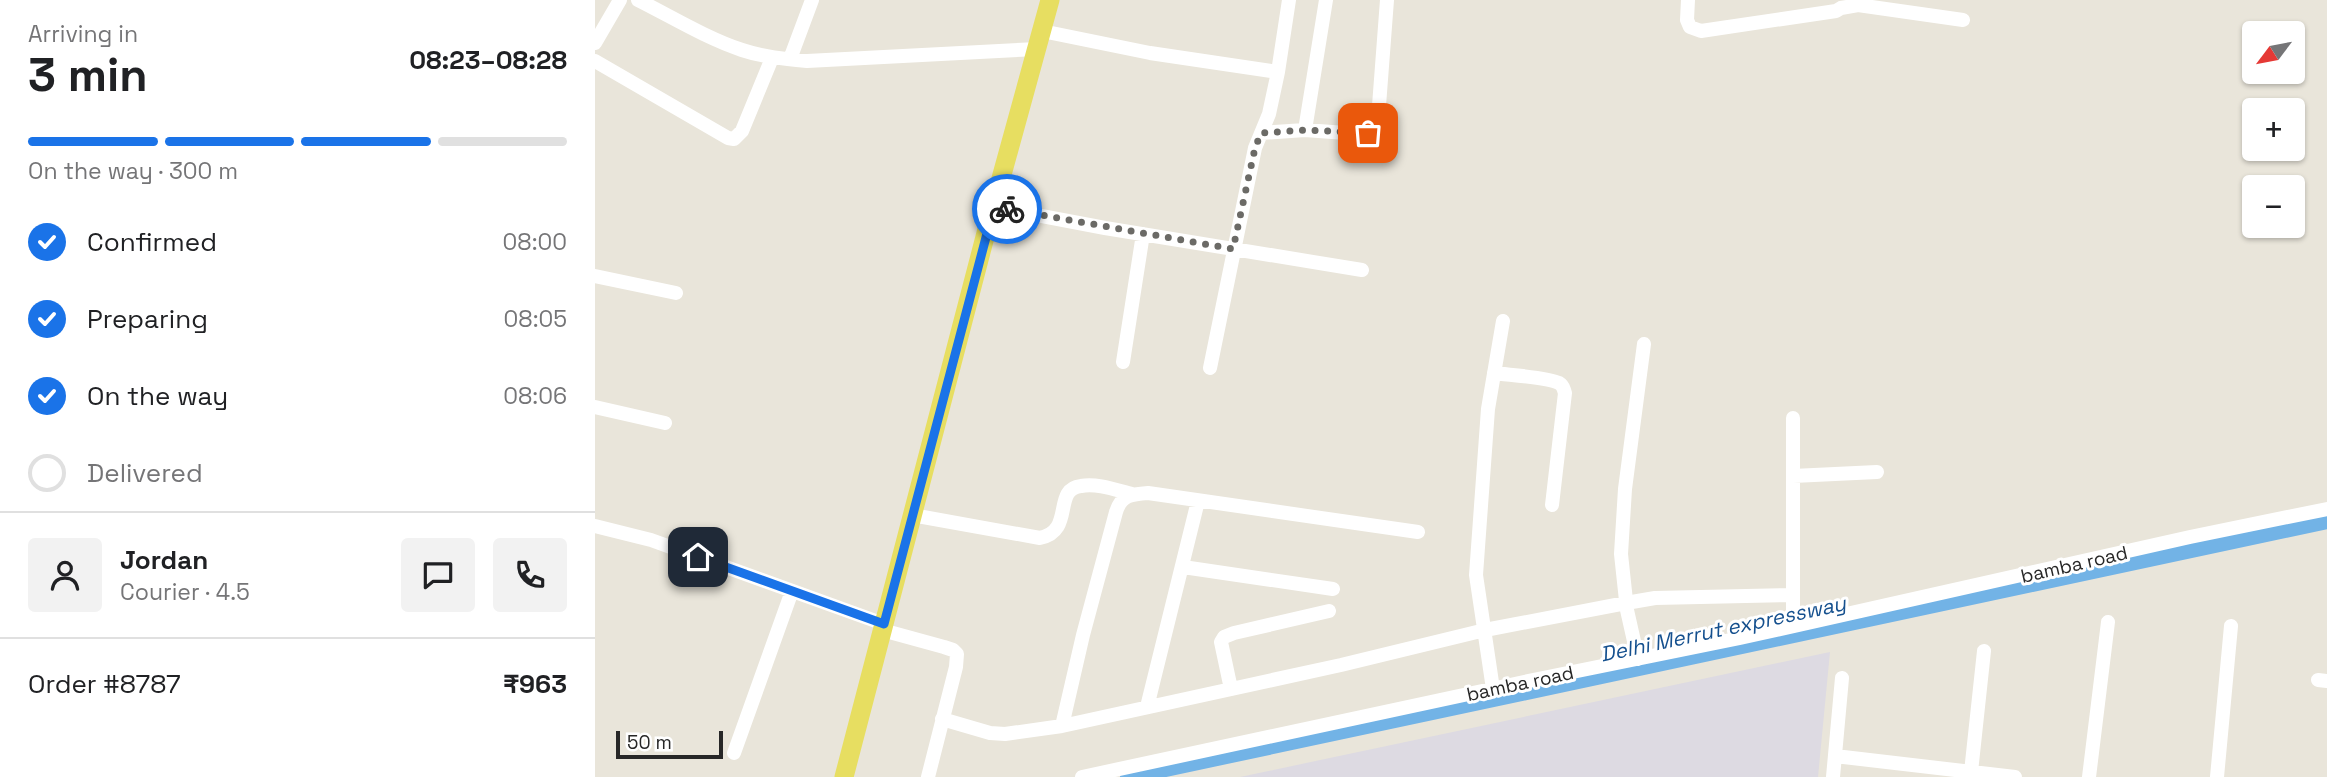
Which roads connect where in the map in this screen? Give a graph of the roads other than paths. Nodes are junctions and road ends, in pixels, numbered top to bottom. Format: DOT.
graph roads {
  1 [pos="620,0"];
  2 [pos="638,0"];
  3 [pos="812,0"];
  4 [pos="1050,0"];
  5 [pos="1289,0"];
  6 [pos="1326,0"];
  7 [pos="1387,0"];
  8 [pos="1688,0"];
  9 [pos="1963,20"];
  10 [pos="1039,40"];
  11 [pos="595,43"];
  12 [pos="772,58"];
  13 [pos="790,59"];
  14 [pos="595,61"];
  15 [pos="1278,72"];
  16 [pos="1305,130"];
  17 [pos="1261,133"];
  18 [pos="994,207"];
  19 [pos="1143,234"];
  20 [pos="1233,249"];
  21 [pos="1362,270"];
  22 [pos="595,276"];
  23 [pos="676,293"];
  24 [pos="1503,321"];
  25 [pos="1644,344"];
  26 [pos="1123,362"];
  27 [pos="1209,368"];
  28 [pos="1494,373"];
  29 [pos="595,407"];
  30 [pos="1793,418"];
  31 [pos="665,423"];
  32 [pos="1877,472"];
  33 [pos="1793,476"];
  34 [pos="1132,494"];
  35 [pos="1198,501"];
  36 [pos="1552,505"];
  37 [pos="2327,509"];
  38 [pos="912,515"];
  39 [pos="595,526"];
  40 [pos="1418,532"];
  41 [pos="1182,566"];
  42 [pos="1333,589"];
  43 [pos="792,591"];
  44 [pos="1793,595"];
  45 [pos="1626,603"];
  46 [pos="1329,611"];
  47 [pos="2108,622"];
  48 [pos="1793,626"];
  49 [pos="2231,626"];
  50 [pos="883,627"];
  51 [pos="1485,630"];
  52 [pos="1984,651"];
  53 [pos="1638,659"];
  54 [pos="1842,678"];
  55 [pos="1231,689"];
  56 [pos="1493,689"];
  57 [pos="1147,707"];
  58 [pos="942,719"];
  59 [pos="1062,726"];
  60 [pos="733,753"];
  61 [pos="1835,755"];
  62 [pos="1971,772"];
  63 [pos="844,777"];
  64 [pos="928,777"];
  65 [pos="1083,777"];
  66 [pos="1833,777"];
  67 [pos="2015,777"];
  68 [pos="2089,777"];
  69 [pos="2217,777"];
  1 -- 11 [label="street"];
  2 -- 12 [label="street"];
  3 -- 13 [label="street"];
  4 -- 10 [label="main road"];
  5 -- 15 [label="street"];
  6 -- 16 [label="street"];
  7 -- 16 [label="street"];
  8 -- 9 [label="street"];
  10 -- 13 [label="street"];
  10 -- 15 [label="street"];
  10 -- 18 [label="main road"];
  12 -- 13 [label="street"];
  12 -- 14 [label="street"];
  15 -- 17 [label="street"];
  16 -- 17 [label="street"];
  17 -- 20 [label="street"];
  18 -- 19 [label="street"];
  18 -- 38 [label="main road"];
  19 -- 20 [label="street"];
  19 -- 26 [label="street"];
  20 -- 21 [label="street"];
  20 -- 27 [label="street"];
  22 -- 23 [label="street"];
  24 -- 28 [label="street"];
  25 -- 45 [label="street"];
  28 -- 36 [label="street"];
  28 -- 51 [label="street"];
  29 -- 31 [label="street"];
  30 -- 33 [label="street"];
  32 -- 33 [label="street"];
  33 -- 44 [label="street"];
  34 -- 35 [label="street"];
  34 -- 38 [label="street"];
  34 -- 59 [label="street"];
  35 -- 40 [label="street"];
  35 -- 41 [label="street"];
  37 -- 48 [label="street, bamba road"];
  38 -- 50 [label="main road"];
  39 -- 43 [label="street"];
  41 -- 42 [label="street"];
  41 -- 57 [label="street"];
  43 -- 50 [label="street"];
  43 -- 60 [label="street"];
  44 -- 45 [label="street"];
  44 -- 48 [label="street"];
  45 -- 51 [label="street"];
  45 -- 53 [label="street"];
  46 -- 55 [label="street"];
  47 -- 68 [label="street"];
  48 -- 53 [label="street, bamba road"];
  49 -- 69 [label="street"];
  50 -- 58 [label="street"];
  50 -- 63 [label="main road"];
  51 -- 55 [label="street"];
  51 -- 56 [label="street"];
  52 -- 62 [label="street"];
  53 -- 56 [label="street, bamba road"];
  54 -- 61 [label="street"];
  55 -- 57 [label="street"];
  56 -- 65 [label="street, bamba road"];
  57 -- 59 [label="street"];
  58 -- 59 [label="street"];
  58 -- 64 [label="street"];
  61 -- 62 [label="street"];
  61 -- 66 [label="street"];
  62 -- 67 [label="street"];
}
